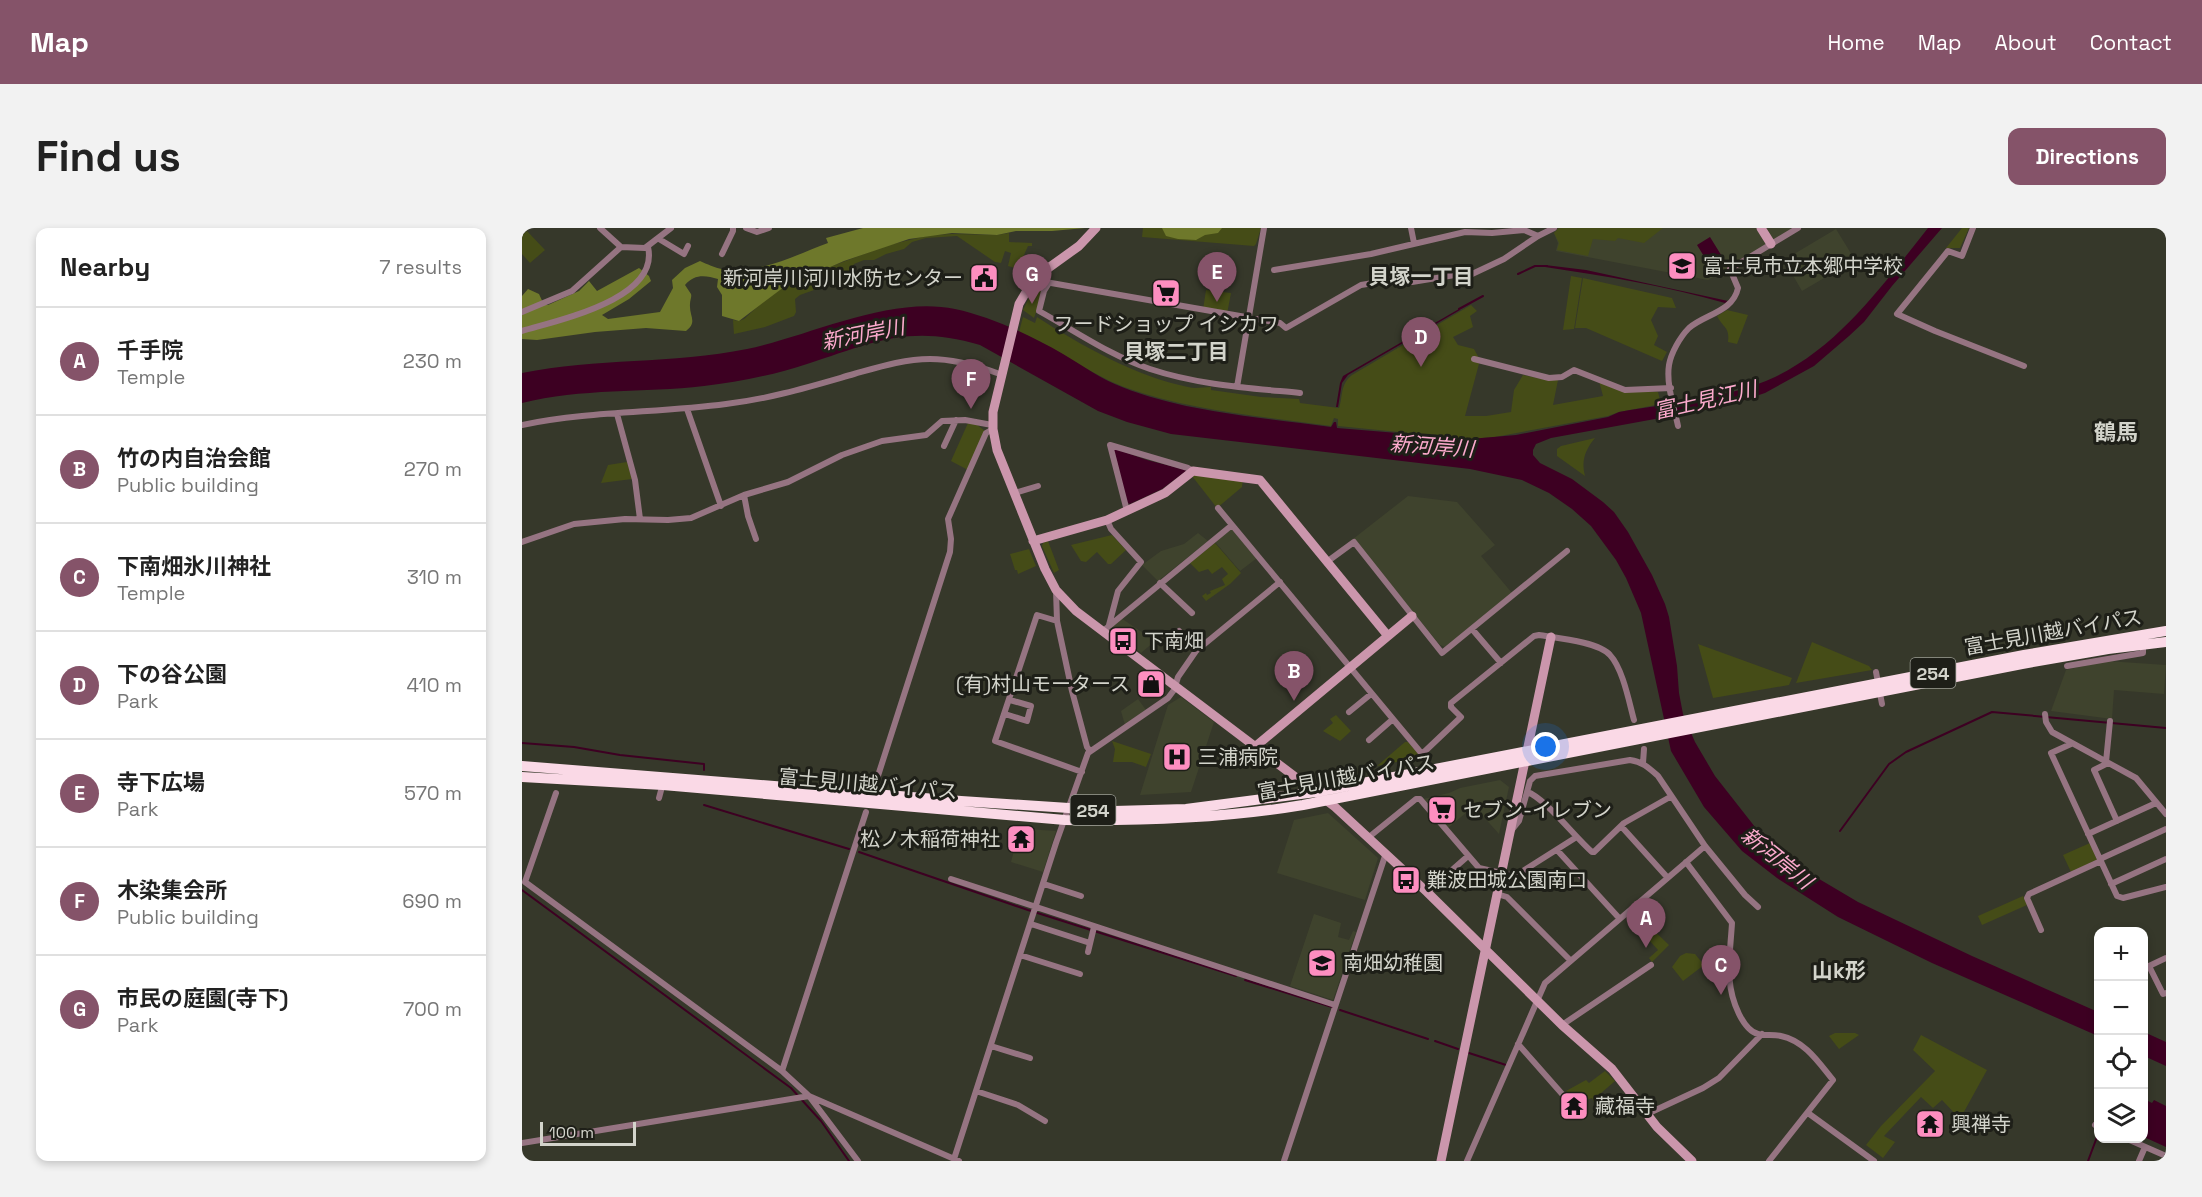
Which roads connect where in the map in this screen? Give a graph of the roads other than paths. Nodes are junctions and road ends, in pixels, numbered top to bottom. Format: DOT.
graph roads {
  1 [pos="600,228"];
  2 [pos="671,228"];
  3 [pos="733,228"];
  4 [pos="746,228"];
  5 [pos="769,228"];
  6 [pos="1096,228"];
  7 [pos="1264,228"];
  8 [pos="1411,228"];
  9 [pos="1554,228"];
  10 [pos="1761,228"];
  11 [pos="1798,228"];
  12 [pos="1973,228"];
  13 [pos="1538,236"];
  14 [pos="659,239"];
  15 [pos="1414,243"];
  16 [pos="1771,244"];
  17 [pos="688,246"];
  18 [pos="621,247"];
  19 [pos="648,247"];
  20 [pos="722,254"];
  21 [pos="1274,270"];
  22 [pos="1034,280"];
  23 [pos="1049,283"];
  24 [pos="522,312"];
  25 [pos="1249,317"];
  26 [pos="522,331"];
  27 [pos="1474,359"];
  28 [pos="2025,366"];
  29 [pos="999,372"];
  30 [pos="1237,387"];
  31 [pos="1671,391"];
  32 [pos="1300,393"];
  33 [pos="687,409"];
  34 [pos="617,414"];
  35 [pos="956,420"];
  36 [pos="522,425"];
  37 [pos="1678,426"];
  38 [pos="993,427"];
  39 [pos="944,446"];
  40 [pos="1192,471"];
  41 [pos="1038,486"];
  42 [pos="1015,494"];
  43 [pos="744,495"];
  44 [pos="722,506"];
  45 [pos="1218,508"];
  46 [pos="1127,511"];
  47 [pos="640,519"];
  48 [pos="1107,520"];
  49 [pos="1232,525"];
  50 [pos="756,539"];
  51 [pos="1033,541"];
  52 [pos="522,542"];
  53 [pos="1567,550"];
  54 [pos="1328,561"];
  55 [pos="1280,582"];
  56 [pos="1160,583"];
  57 [pos="1056,590"];
  58 [pos="1192,613"];
  59 [pos="1412,616"];
  60 [pos="1057,621"];
  61 [pos="1106,628"];
  62 [pos="1472,629"];
  63 [pos="1179,631"];
  64 [pos="2166,631"];
  65 [pos="1388,636"];
  66 [pos="1551,637"];
  67 [pos="2166,642"];
  68 [pos="2143,644"];
  69 [pos="1196,651"];
  70 [pos="1501,663"];
  71 [pos="2067,666"];
  72 [pos="1350,667"];
  73 [pos="1876,672"];
  74 [pos="1175,685"];
  75 [pos="1878,688"];
  76 [pos="1371,694"];
  77 [pos="1010,700"];
  78 [pos="1882,704"];
  79 [pos="1349,712"];
  80 [pos="1005,714"];
  81 [pos="2045,716"];
  82 [pos="1393,719"];
  83 [pos="1634,720"];
  84 [pos="2110,723"];
  85 [pos="1651,732"];
  86 [pos="1369,740"];
  87 [pos="2071,744"];
  88 [pos="1256,746"];
  89 [pos="1644,749"];
  90 [pos="1527,751"];
  91 [pos="1090,752"];
  92 [pos="1422,754"];
  93 [pos="1524,763"];
  94 [pos="1643,763"];
  95 [pos="2107,763"];
  96 [pos="525,765"];
  97 [pos="1432,770"];
  98 [pos="1082,772"];
  99 [pos="522,778"];
  100 [pos="664,781"];
  101 [pos="875,785"];
  102 [pos="1316,792"];
  103 [pos="1527,792"];
  104 [pos="556,793"];
  105 [pos="1670,797"];
  106 [pos="659,798"];
  107 [pos="1327,801"];
  108 [pos="2156,802"];
  109 [pos="1070,808"];
  110 [pos="866,812"];
  111 [pos="2166,814"];
  112 [pos="1065,820"];
  113 [pos="2117,820"];
  114 [pos="1621,826"];
  115 [pos="2166,829"];
  116 [pos="1509,834"];
  117 [pos="2088,834"];
  118 [pos="1369,837"];
  119 [pos="1575,838"];
  120 [pos="1705,846"];
  121 [pos="1557,850"];
  122 [pos="1386,853"];
  123 [pos="1468,856"];
  124 [pos="2166,859"];
  125 [pos="2101,860"];
  126 [pos="1686,862"];
  127 [pos="1501,874"];
  128 [pos="1667,877"];
  129 [pos="951,879"];
  130 [pos="1044,884"];
  131 [pos="2111,884"];
  132 [pos="2166,887"];
  133 [pos="1427,892"];
  134 [pos="1497,894"];
  135 [pos="1081,896"];
  136 [pos="1758,907"];
  137 [pos="1035,910"];
  138 [pos="1619,918"];
  139 [pos="1030,924"];
  140 [pos="1093,929"];
  141 [pos="2041,930"];
  142 [pos="1090,943"];
  143 [pos="1484,947"];
  144 [pos="1088,952"];
  145 [pos="1020,955"];
  146 [pos="2166,958"];
  147 [pos="1570,960"];
  148 [pos="1651,965"];
  149 [pos="1080,974"];
  150 [pos="2166,993"];
  151 [pos="1536,999"];
  152 [pos="1335,1005"];
  153 [pos="1562,1025"];
  154 [pos="1762,1034"];
  155 [pos="1518,1044"];
  156 [pos="991,1046"];
  157 [pos="1030,1058"];
  158 [pos="782,1071"];
  159 [pos="976,1091"];
  160 [pos="1563,1095"];
  161 [pos="809,1096"];
  162 [pos="1808,1113"];
  163 [pos="1647,1114"];
  164 [pos="1045,1121"];
  165 [pos="522,1143"];
  166 [pos="2136,1143"];
  167 [pos="2145,1147"];
  168 [pos="2166,1156"];
  169 [pos="957,1160"];
  170 [pos="858,1161"];
  171 [pos="1284,1161"];
  172 [pos="1441,1161"];
  173 [pos="1467,1161"];
  174 [pos="1692,1161"];
  175 [pos="1769,1161"];
  176 [pos="1874,1161"];
  177 [pos="2139,1161"];
  1 -- 18 [label="street"];
  2 -- 14 [label="street"];
  3 -- 20 [label="street"];
  4 -- 5 [label="street"];
  6 -- 22 [label="street"];
  7 -- 25 [label="street"];
  8 -- 15 [label="street"];
  9 -- 13 [label="street"];
  10 -- 16 [label="street"];
  11 -- 16 [label="street"];
  12 -- 28 [label="street"];
  13 -- 15 [label="street"];
  13 -- 25 [label="street"];
  14 -- 17 [label="street"];
  14 -- 19 [label="street"];
  15 -- 21 [label="street"];
  16 -- 31 [label="street"];
  18 -- 19 [label="street"];
  18 -- 24 [label="street"];
  19 -- 26 [label="street"];
  22 -- 23 [label="street"];
  22 -- 29 [label="street"];
  23 -- 25 [label="street"];
  23 -- 30 [label="street"];
  25 -- 30 [label="street"];
  27 -- 31 [label="street"];
  29 -- 33 [label="street"];
  29 -- 38 [label="street"];
  30 -- 32 [label="street"];
  31 -- 37 [label="street"];
  33 -- 34 [label="street"];
  33 -- 44 [label="street"];
  34 -- 36 [label="street"];
  34 -- 47 [label="street"];
  35 -- 38 [label="street"];
  35 -- 39 [label="street"];
  35 -- 43 [label="street"];
  38 -- 42 [label="street"];
  38 -- 101 [label="street"];
  40 -- 46 [label="street"];
  40 -- 46 [label="street"];
  40 -- 54 [label="street"];
  41 -- 42 [label="street"];
  42 -- 51 [label="street"];
  43 -- 44 [label="street"];
  43 -- 50 [label="street"];
  44 -- 47 [label="street"];
  45 -- 49 [label="street"];
  46 -- 48 [label="street"];
  47 -- 52 [label="street"];
  48 -- 51 [label="street"];
  48 -- 61 [label="street"];
  49 -- 55 [label="street"];
  49 -- 56 [label="street"];
  51 -- 57 [label="street"];
  53 -- 62 [label="street"];
  54 -- 59 [label="street"];
  54 -- 65 [label="street"];
  55 -- 69 [label="street"];
  55 -- 72 [label="street"];
  56 -- 58 [label="street"];
  56 -- 61 [label="street"];
  57 -- 60 [label="street"];
  57 -- 61 [label="street"];
  59 -- 62 [label="street"];
  59 -- 65 [label="street"];
  60 -- 77 [label="street"];
  60 -- 91 [label="street"];
  61 -- 74 [label="street"];
  62 -- 70 [label="street"];
  63 -- 69 [label="street"];
  64 -- 75 [label="highway, 富士見川越バイパス / 254"];
  65 -- 72 [label="street"];
  66 -- 70 [label="street"];
  66 -- 83 [label="street"];
  66 -- 90 [label="street"];
  67 -- 68 [label="highway, 富士見川越バイパス / 254"];
  68 -- 71 [label="street"];
  68 -- 75 [label="highway, 富士見川越バイパス / 254"];
  69 -- 74 [label="street"];
  70 -- 92 [label="street"];
  72 -- 76 [label="street"];
  72 -- 88 [label="street"];
  73 -- 75 [label="street"];
  74 -- 88 [label="street"];
  74 -- 91 [label="street"];
  75 -- 78 [label="street"];
  75 -- 85 [label="highway, 富士見川越バイパス / 254"];
  76 -- 79 [label="street"];
  76 -- 82 [label="street"];
  77 -- 80 [label="street"];
  77 -- 80 [label="street"];
  80 -- 98 [label="street"];
  81 -- 87 [label="street"];
  82 -- 86 [label="street"];
  82 -- 92 [label="street"];
  84 -- 95 [label="street"];
  85 -- 90 [label="highway, 富士見川越バイパス / 254"];
  85 -- 93 [label="highway, 富士見川越バイパス / 254"];
  87 -- 95 [label="street"];
  87 -- 117 [label="street"];
  88 -- 102 [label="street"];
  89 -- 94 [label="street"];
  90 -- 93 [label="street"];
  90 -- 97 [label="highway, 富士見川越バイパス / 254"];
  91 -- 98 [label="street"];
  92 -- 97 [label="street"];
  93 -- 107 [label="highway, 富士見川越バイパス / 254"];
  93 -- 116 [label="street"];
  94 -- 103 [label="street"];
  94 -- 105 [label="street"];
  95 -- 108 [label="street"];
  95 -- 113 [label="street"];
  96 -- 100 [label="highway, 富士見川越バイパス / 254"];
  97 -- 102 [label="highway, 富士見川越バイパス / 254"];
  98 -- 109 [label="street"];
  99 -- 100 [label="highway, 富士見川越バイパス / 254"];
  100 -- 106 [label="street"];
  100 -- 109 [label="highway, 富士見川越バイパス / 254"];
  100 -- 112 [label="highway, 富士見川越バイパス / 254"];
  102 -- 107 [label="street"];
  102 -- 109 [label="highway, 富士見川越バイパス / 254"];
  103 -- 116 [label="street"];
  103 -- 119 [label="street"];
  104 -- 158 [label="street"];
  105 -- 114 [label="street"];
  105 -- 120 [label="street"];
  107 -- 112 [label="highway, 富士見川越バイパス / 254"];
  107 -- 118 [label="street"];
  108 -- 111 [label="street"];
  108 -- 113 [label="street"];
  109 -- 112 [label="street"];
  110 -- 158 [label="street"];
  112 -- 130 [label="street"];
  113 -- 117 [label="street"];
  114 -- 119 [label="street"];
  114 -- 128 [label="street"];
  115 -- 125 [label="street"];
  116 -- 127 [label="street"];
  117 -- 125 [label="street"];
  118 -- 122 [label="street"];
  118 -- 123 [label="street"];
  119 -- 121 [label="street"];
  120 -- 126 [label="street"];
  120 -- 136 [label="street"];
  121 -- 127 [label="street"];
  121 -- 138 [label="street"];
  122 -- 133 [label="street"];
  122 -- 152 [label="street"];
  123 -- 127 [label="street"];
  123 -- 133 [label="street"];
  124 -- 131 [label="street"];
  125 -- 131 [label="street"];
  125 -- 141 [label="street"];
  126 -- 128 [label="street"];
  126 -- 154 [label="street"];
  127 -- 134 [label="street"];
  128 -- 138 [label="street"];
  129 -- 137 [label="street"];
  130 -- 135 [label="street"];
  130 -- 137 [label="street"];
  131 -- 132 [label="street"];
  133 -- 143 [label="street"];
  134 -- 143 [label="street"];
  134 -- 147 [label="street"];
  137 -- 139 [label="street"];
  137 -- 140 [label="street"];
  138 -- 147 [label="street"];
  139 -- 142 [label="street"];
  139 -- 145 [label="street"];
  140 -- 142 [label="street"];
  140 -- 152 [label="street"];
  142 -- 144 [label="street"];
  143 -- 151 [label="street"];
  143 -- 172 [label="street"];
  145 -- 149 [label="street"];
  145 -- 156 [label="street"];
  146 -- 150 [label="street"];
  147 -- 151 [label="street"];
  148 -- 153 [label="street"];
  151 -- 153 [label="street"];
  151 -- 155 [label="street"];
  152 -- 171 [label="street"];
  153 -- 163 [label="street"];
  154 -- 162 [label="street"];
  154 -- 163 [label="street"];
  155 -- 160 [label="street"];
  155 -- 173 [label="street"];
  156 -- 157 [label="street"];
  156 -- 159 [label="street"];
  158 -- 161 [label="street"];
  159 -- 164 [label="street"];
  159 -- 169 [label="street"];
  161 -- 165 [label="street"];
  161 -- 169 [label="street"];
  161 -- 170 [label="street"];
  162 -- 175 [label="street"];
  162 -- 176 [label="street"];
  163 -- 174 [label="street"];
  166 -- 167 [label="street"];
  167 -- 168 [label="street"];
  167 -- 177 [label="street"];
}
